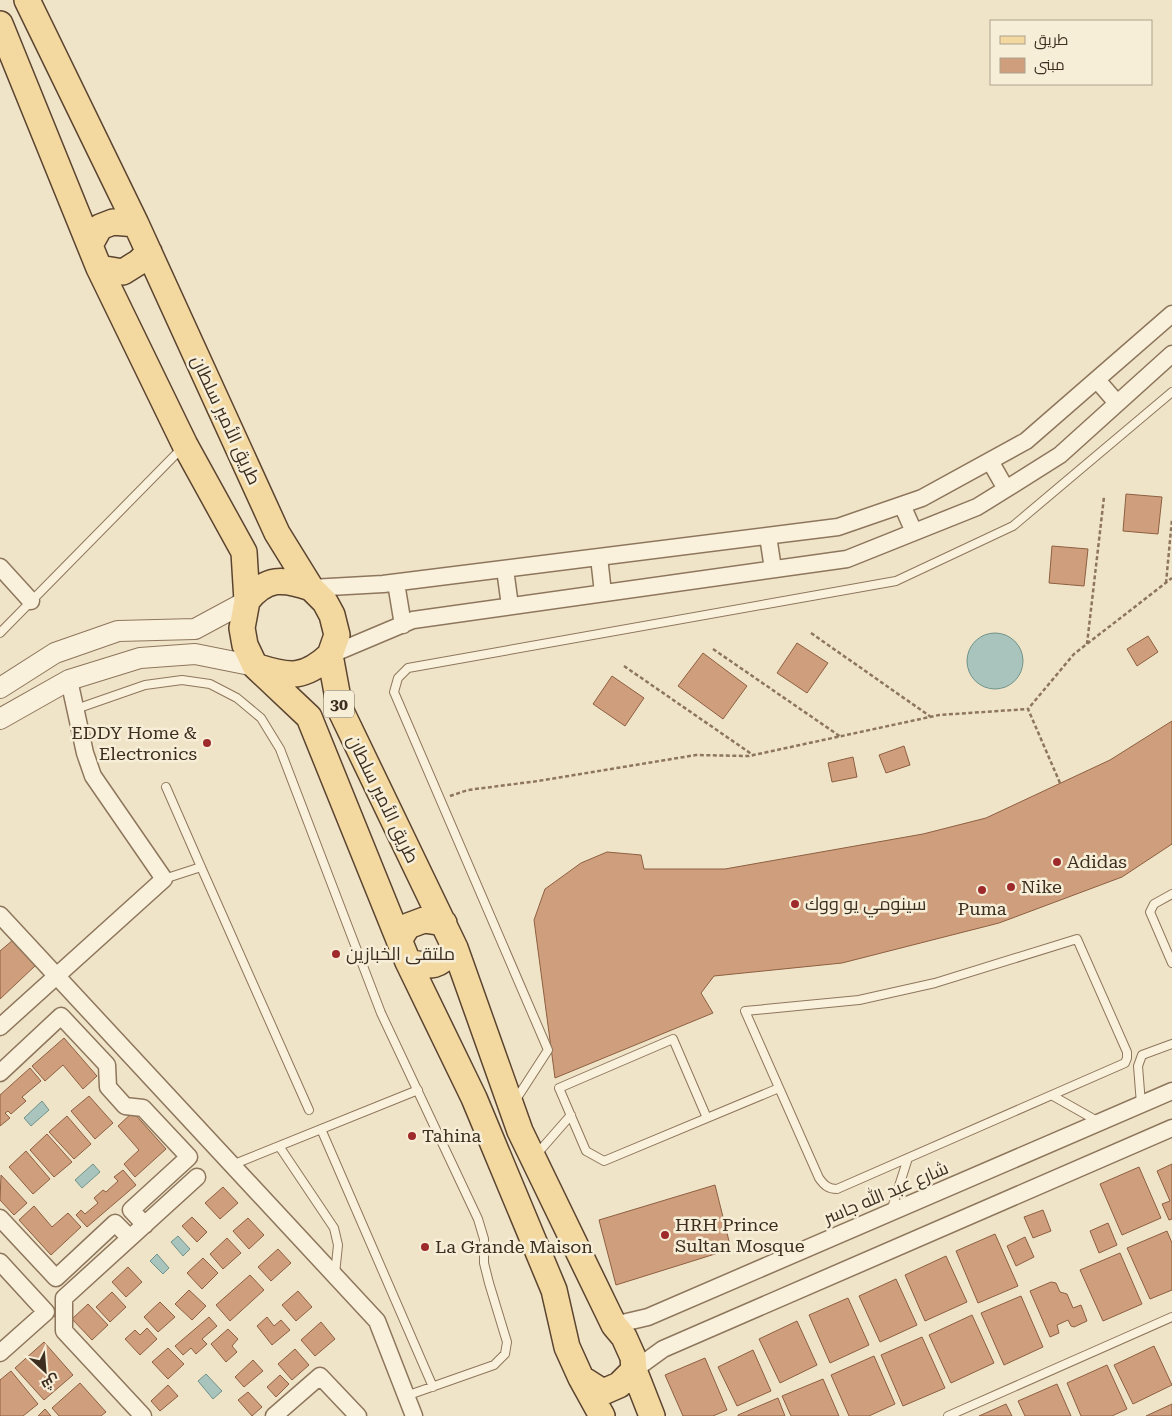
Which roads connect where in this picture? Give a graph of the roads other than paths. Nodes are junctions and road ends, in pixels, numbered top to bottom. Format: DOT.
graph roads {
  1 [pos="28,0"];
  2 [pos="1,28"];
  3 [pos="136,224"];
  4 [pos="90,245"];
  5 [pos="149,252"];
  6 [pos="99,268"];
  7 [pos="1172,314"];
  8 [pos="1172,354"];
  9 [pos="1097,380"];
  10 [pos="1172,392"];
  11 [pos="1117,403"];
  12 [pos="185,445"];
  13 [pos="990,461"];
  14 [pos="1006,489"];
  15 [pos="902,505"];
  16 [pos="914,532"];
  17 [pos="768,536"];
  18 [pos="599,557"];
  19 [pos="0,567"];
  20 [pos="505,569"];
  21 [pos="773,569"];
  22 [pos="396,582"];
  23 [pos="311,588"];
  24 [pos="602,593"];
  25 [pos="31,600"];
  26 [pos="247,602"];
  27 [pos="510,606"];
  28 [pos="403,625"];
  29 [pos="0,633"];
  30 [pos="330,655"];
  31 [pos="255,666"];
  32 [pos="68,680"];
  33 [pos="0,688"];
  34 [pos="76,709"];
  35 [pos="0,719"];
  36 [pos="166,787"];
  37 [pos="201,867"];
  38 [pos="164,879"];
  39 [pos="1172,894"];
  40 [pos="0,915"];
  41 [pos="444,923"];
  42 [pos="399,940"];
  43 [pos="455,948"];
  44 [pos="408,962"];
  45 [pos="1172,963"];
  46 [pos="57,976"];
  47 [pos="0,1027"];
  48 [pos="1172,1044"];
  49 [pos="0,1072"];
  50 [pos="779,1088"];
  51 [pos="418,1090"];
  52 [pos="1172,1091"];
  53 [pos="1053,1096"];
  54 [pos="1141,1104"];
  55 [pos="511,1107"];
  56 [pos="309,1110"];
  57 [pos="571,1115"];
  58 [pos="707,1118"];
  59 [pos="1099,1123"];
  60 [pos="1172,1128"];
  61 [pos="321,1129"];
  62 [pos="279,1146"];
  63 [pos="533,1157"];
  64 [pos="908,1158"];
  65 [pos="232,1165"];
  66 [pos="197,1177"];
  67 [pos="890,1213"];
  68 [pos="0,1218"];
  69 [pos="145,1225"];
  70 [pos="130,1238"];
  71 [pos="0,1262"];
  72 [pos="335,1276"];
  73 [pos="1172,1317"];
  74 [pos="614,1325"];
  75 [pos="0,1353"];
  76 [pos="634,1370"];
  77 [pos="580,1378"];
  78 [pos="433,1387"];
  79 [pos="406,1396"];
  80 [pos="143,1416"];
  81 [pos="274,1416"];
  82 [pos="358,1416"];
  83 [pos="414,1416"];
  84 [pos="602,1416"];
  85 [pos="652,1416"];
  86 [pos="948,1416"];
  1 -- 3 [label="main road, طريق الأمير سلطان / 30"];
  2 -- 4 [label="main road, طريق الأمير سلطان / 30"];
  3 -- 4 [label="main road"];
  3 -- 5 [label="main road, طريق الأمير سلطان / 30"];
  4 -- 6 [label="main road, طريق الأمير سلطان / 30"];
  5 -- 6 [label="main road"];
  5 -- 23 [label="main road, طريق الأمير سلطان / 30"];
  6 -- 12 [label="main road, طريق الأمير سلطان / 30"];
  7 -- 9 [label="street"];
  8 -- 11 [label="street"];
  9 -- 11 [label="street"];
  9 -- 13 [label="street"];
  10 -- 55 [label="lane"];
  11 -- 14 [label="street"];
  12 -- 25 [label="lane"];
  12 -- 26 [label="main road, طريق الأمير سلطان / 30"];
  13 -- 14 [label="street"];
  13 -- 15 [label="street"];
  14 -- 16 [label="street"];
  15 -- 16 [label="street"];
  15 -- 17 [label="street"];
  16 -- 21 [label="street"];
  17 -- 18 [label="street"];
  17 -- 21 [label="street"];
  18 -- 20 [label="street"];
  18 -- 24 [label="street"];
  19 -- 25 [label="street"];
  20 -- 22 [label="street"];
  20 -- 27 [label="street"];
  21 -- 24 [label="street"];
  22 -- 23 [label="street"];
  22 -- 28 [label="street"];
  23 -- 26 [label="main road"];
  23 -- 30 [label="main road, طريق الأمير سلطان / 30"];
  24 -- 27 [label="street"];
  25 -- 29 [label="lane"];
  26 -- 31 [label="main road, طريق الأمير سلطان / 30"];
  26 -- 33 [label="street"];
  27 -- 28 [label="street"];
  28 -- 30 [label="street"];
  30 -- 31 [label="main road"];
  30 -- 41 [label="main road, طريق الأمير سلطان / 30"];
  31 -- 32 [label="street"];
  31 -- 42 [label="main road, طريق الأمير سلطان / 30"];
  32 -- 34 [label="street"];
  32 -- 35 [label="street"];
  34 -- 38 [label="street"];
  34 -- 51 [label="lane"];
  36 -- 37 [label="lane"];
  37 -- 38 [label="lane"];
  37 -- 56 [label="lane"];
  38 -- 46 [label="street"];
  39 -- 45 [label="lane"];
  40 -- 46 [label="street"];
  41 -- 42 [label="main road"];
  41 -- 43 [label="main road, طريق الأمير سلطان / 30"];
  42 -- 44 [label="main road, طريق الأمير سلطان / 30"];
  43 -- 44 [label="main road"];
  43 -- 55 [label="main road, طريق الأمير سلطان / 30"];
  44 -- 77 [label="main road, طريق الأمير سلطان / 30"];
  46 -- 47 [label="street"];
  46 -- 65 [label="street"];
  48 -- 54 [label="lane"];
  49 -- 69 [label="street"];
  50 -- 53 [label="lane"];
  50 -- 58 [label="lane"];
  50 -- 64 [label="lane"];
  51 -- 61 [label="lane"];
  51 -- 78 [label="lane"];
  52 -- 54 [label="street, شارع عبد الله جاسر"];
  53 -- 59 [label="lane"];
  53 -- 64 [label="lane"];
  54 -- 59 [label="street, شارع عبد الله جاسر"];
  55 -- 63 [label="main road, طريق الأمير سلطان / 30"];
  57 -- 58 [label="lane"];
  57 -- 58 [label="lane"];
  57 -- 63 [label="lane"];
  59 -- 67 [label="street, شارع عبد الله جاسر"];
  60 -- 76 [label="street"];
  61 -- 62 [label="lane"];
  61 -- 78 [label="lane"];
  62 -- 65 [label="lane"];
  62 -- 72 [label="lane"];
  63 -- 74 [label="main road, طريق الأمير سلطان / 30"];
  64 -- 67 [label="lane"];
  65 -- 72 [label="street"];
  66 -- 69 [label="street"];
  67 -- 74 [label="street, شارع عبد الله جاسر"];
  68 -- 70 [label="street"];
  69 -- 70 [label="street"];
  70 -- 80 [label="street"];
  71 -- 75 [label="street"];
  72 -- 79 [label="street"];
  73 -- 86 [label="lane"];
  74 -- 76 [label="main road, طريق الأمير سلطان / 30"];
  76 -- 77 [label="main road"];
  76 -- 85 [label="main road, طريق الأمير سلطان / 30"];
  77 -- 84 [label="main road, طريق الأمير سلطان / 30"];
  78 -- 79 [label="lane"];
  79 -- 83 [label="street"];
  81 -- 82 [label="street"];
}
